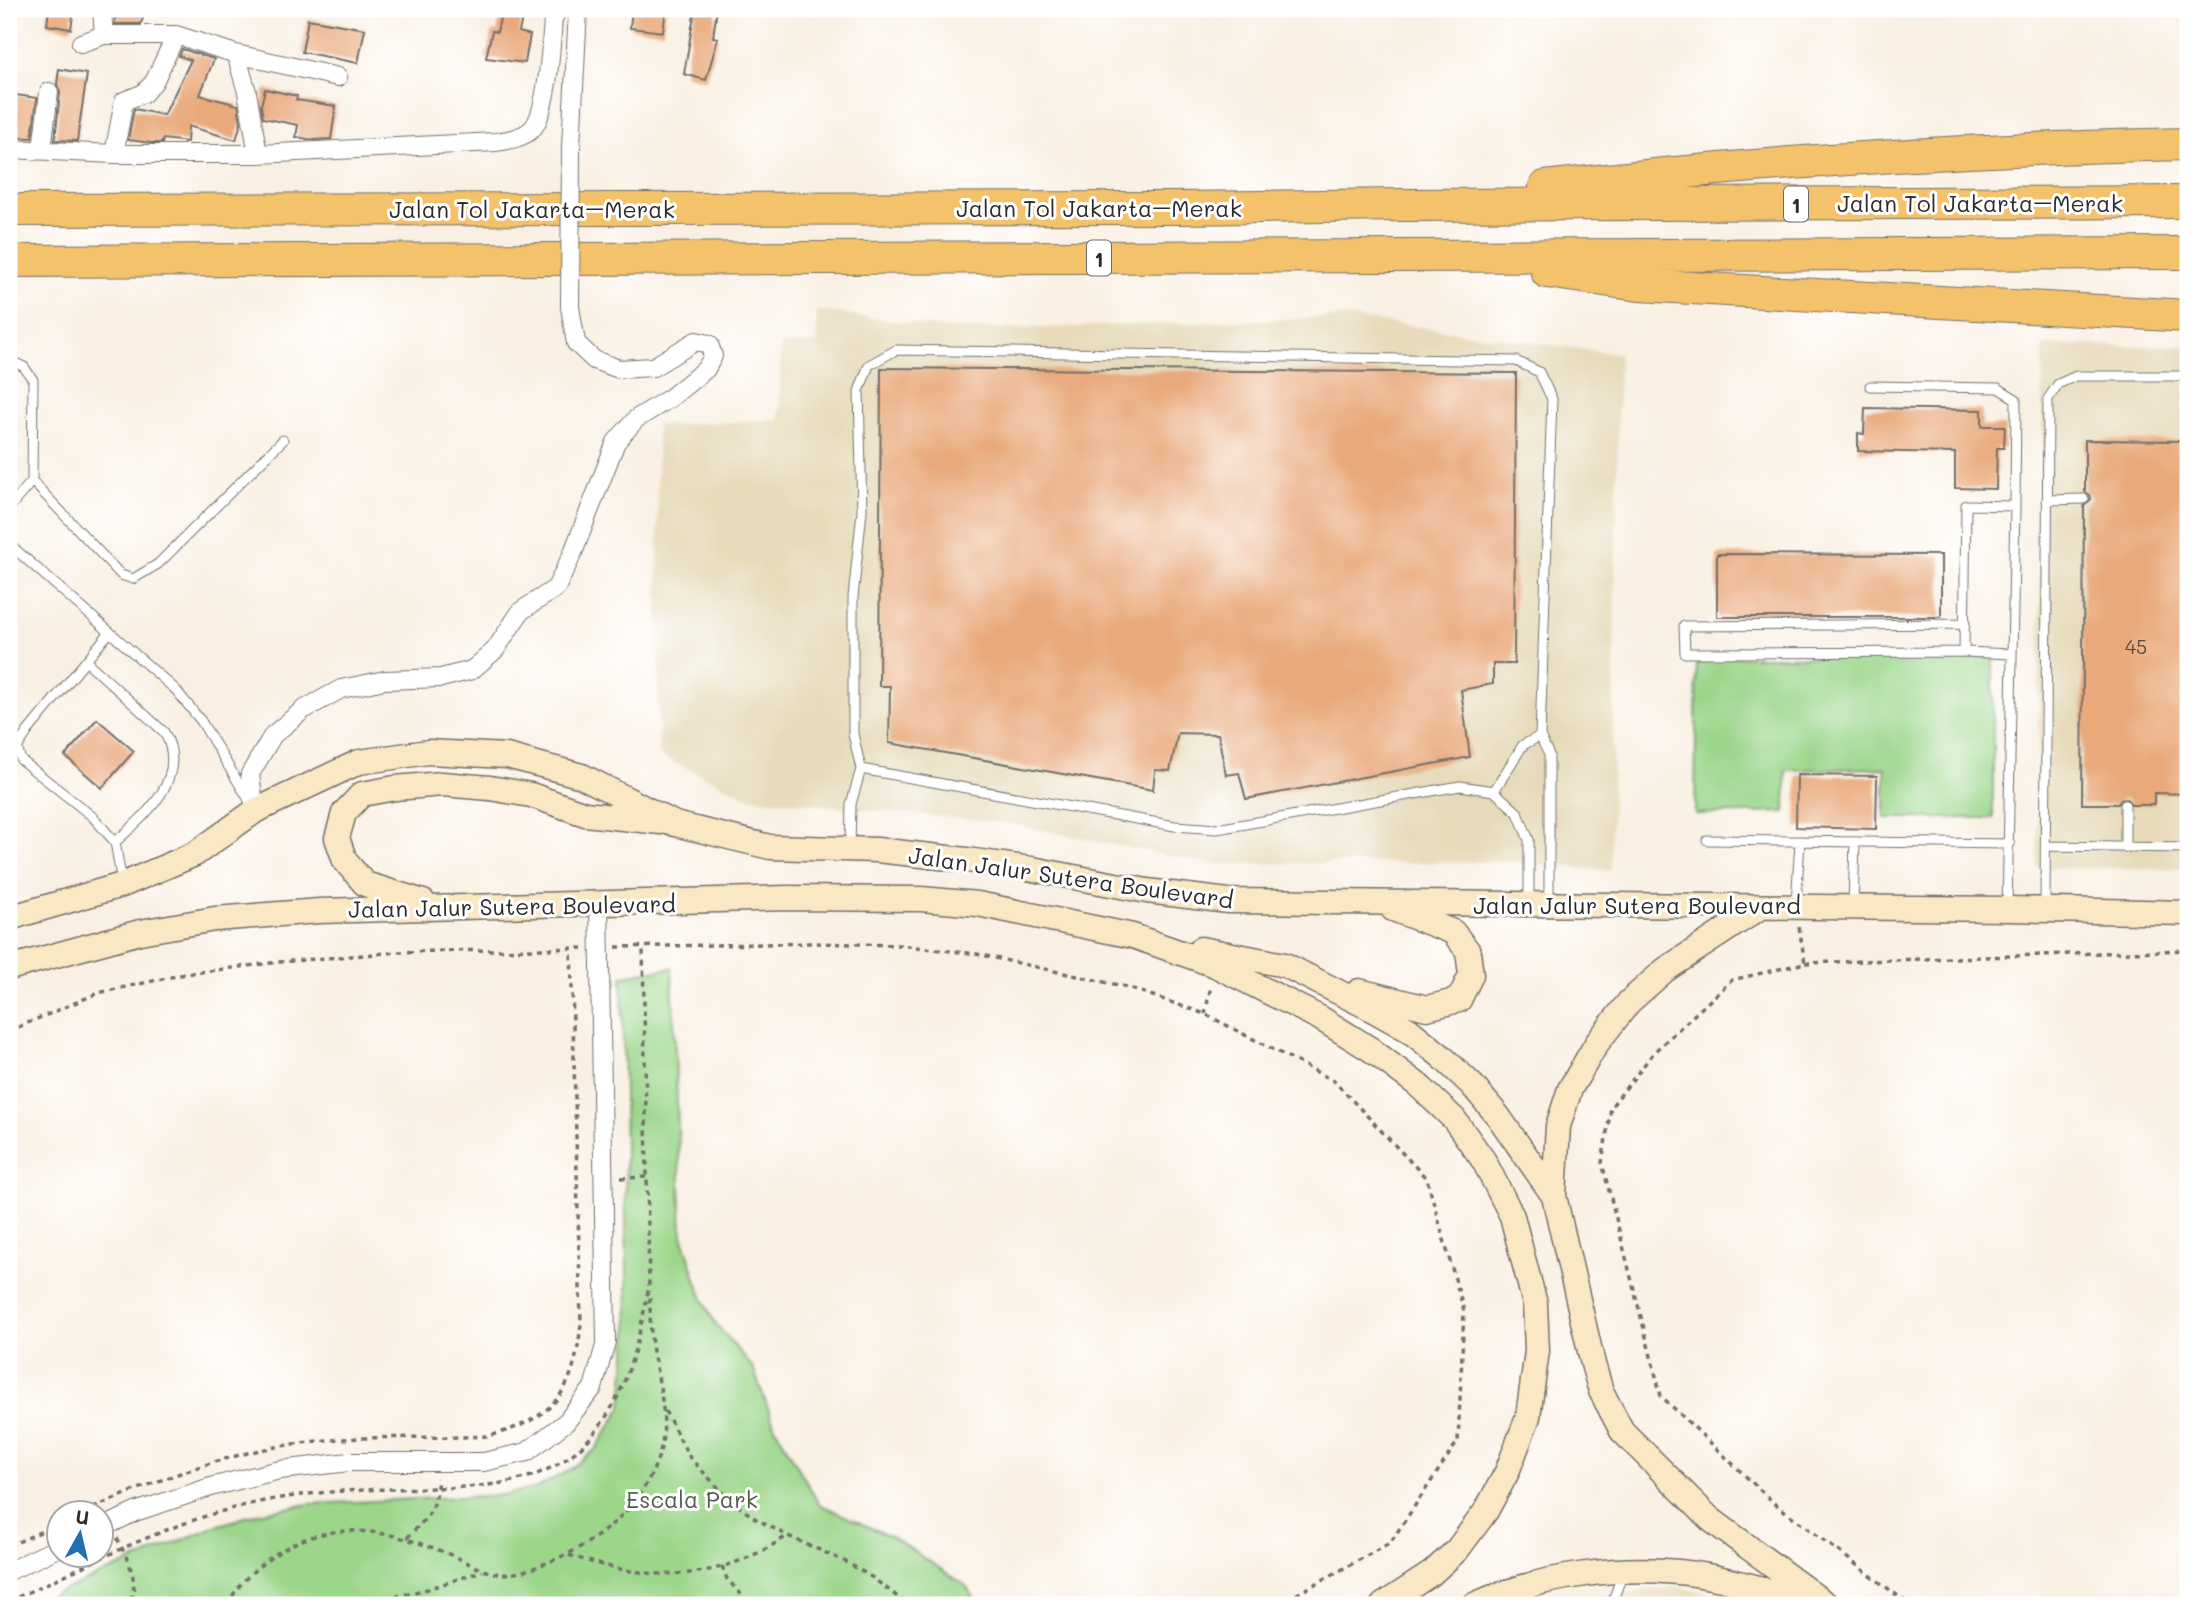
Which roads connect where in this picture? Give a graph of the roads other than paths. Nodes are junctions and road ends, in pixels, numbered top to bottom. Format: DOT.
graph roads {
  1 [pos="102,9"];
  2 [pos="558,9"];
  3 [pos="578,9"];
  4 [pos="104,35"];
  5 [pos="176,35"];
  6 [pos="81,43"];
  7 [pos="236,54"];
  8 [pos="338,77"];
  9 [pos="49,92"];
  10 [pos="2188,144"];
  11 [pos="9,149"];
  12 [pos="43,149"];
  13 [pos="114,154"];
  14 [pos="258,154"];
  15 [pos="2188,202"];
  16 [pos="1405,205"];
  17 [pos="9,210"];
  18 [pos="2188,253"];
  19 [pos="1445,257"];
  20 [pos="9,261"];
  21 [pos="2188,316"];
  22 [pos="9,360"];
  23 [pos="2188,376"];
  24 [pos="1870,386"];
  25 [pos="283,440"];
  26 [pos="32,481"];
  27 [pos="2084,499"];
  28 [pos="2047,500"];
  29 [pos="2015,506"];
  30 [pos="9,508"];
  31 [pos="9,544"];
  32 [pos="1965,624"];
  33 [pos="109,633"];
  34 [pos="1964,652"];
  35 [pos="2012,654"];
  36 [pos="86,661"];
  37 [pos="1540,736"];
  38 [pos="861,769"];
  39 [pos="1494,790"];
  40 [pos="2125,804"];
  41 [pos="255,811"];
  42 [pos="675,824"];
  43 [pos="1707,840"];
  44 [pos="1800,841"];
  45 [pos="115,842"];
  46 [pos="1855,842"];
  47 [pos="2010,844"];
  48 [pos="2046,846"];
  49 [pos="2125,847"];
  50 [pos="2188,848"];
  51 [pos="850,849"];
  52 [pos="122,885"];
  53 [pos="1337,903"];
  54 [pos="599,904"];
  55 [pos="1539,904"];
  56 [pos="1796,906"];
  57 [pos="441,907"];
  58 [pos="1761,907"];
  59 [pos="1853,907"];
  60 [pos="2007,909"];
  61 [pos="2045,910"];
  62 [pos="2188,913"];
  63 [pos="9,918"];
  64 [pos="1133,936"];
  65 [pos="1285,965"];
  66 [pos="9,968"];
  67 [pos="1554,1196"];
  68 [pos="116,1521"];
  69 [pos="46,1554"];
  70 [pos="9,1571"];
  71 [pos="1624,1571"];
  72 [pos="1479,1604"];
  73 [pos="1383,1605"];
  74 [pos="1611,1605"];
  75 [pos="1825,1605"];
  1 -- 4 [label="street"];
  2 -- 14 [label="street"];
  3 -- 41 [label="street, bridge"];
  4 -- 5 [label="street"];
  4 -- 6 [label="street"];
  5 -- 7 [label="street"];
  5 -- 13 [label="street"];
  7 -- 8 [label="street"];
  7 -- 14 [label="street"];
  9 -- 12 [label="street"];
  10 -- 16 [label="highway"];
  11 -- 12 [label="street"];
  12 -- 13 [label="street"];
  13 -- 14 [label="street"];
  15 -- 16 [label="highway, Jalan Tol Jakarta–Merak / 1"];
  16 -- 17 [label="highway, Jalan Tol Jakarta–Merak / 1"];
  18 -- 19 [label="highway, 1"];
  19 -- 20 [label="highway, 1"];
  19 -- 21 [label="highway"];
  22 -- 26 [label="lane"];
  23 -- 28 [label="lane"];
  24 -- 29 [label="lane"];
  25 -- 26 [label="lane"];
  26 -- 30 [label="lane"];
  27 -- 28 [label="lane"];
  28 -- 48 [label="lane"];
  29 -- 32 [label="lane"];
  29 -- 35 [label="lane"];
  31 -- 33 [label="lane"];
  32 -- 34 [label="lane"];
  32 -- 34 [label="lane"];
  33 -- 36 [label="lane"];
  33 -- 41 [label="lane"];
  34 -- 35 [label="lane"];
  35 -- 47 [label="lane"];
  36 -- 45 [label="lane"];
  36 -- 45 [label="lane"];
  37 -- 38 [label="lane"];
  37 -- 39 [label="lane"];
  37 -- 55 [label="lane"];
  38 -- 39 [label="lane"];
  38 -- 51 [label="lane"];
  39 -- 55 [label="lane"];
  40 -- 49 [label="lane"];
  41 -- 42 [label="main road, Jalan Jalur Sutera Boulevard"];
  41 -- 52 [label="main road, Jalan Jalur Sutera Boulevard"];
  42 -- 51 [label="main road, Jalan Jalur Sutera Boulevard"];
  42 -- 57 [label="main road"];
  43 -- 44 [label="lane"];
  44 -- 46 [label="lane"];
  44 -- 56 [label="lane"];
  45 -- 52 [label="lane"];
  46 -- 47 [label="lane"];
  46 -- 59 [label="lane"];
  47 -- 60 [label="lane"];
  48 -- 49 [label="lane"];
  48 -- 61 [label="lane"];
  49 -- 50 [label="lane"];
  51 -- 53 [label="main road, Jalan Jalur Sutera Boulevard"];
  52 -- 63 [label="main road, Jalan Jalur Sutera Boulevard"];
  53 -- 55 [label="main road, Jalan Jalur Sutera Boulevard"];
  53 -- 65 [label="main road"];
  54 -- 57 [label="main road, Jalan Jalur Sutera Boulevard"];
  54 -- 64 [label="main road, Jalan Jalur Sutera Boulevard"];
  54 -- 68 [label="street"];
  55 -- 58 [label="main road, Jalan Jalur Sutera Boulevard"];
  56 -- 58 [label="main road, Jalan Jalur Sutera Boulevard"];
  56 -- 59 [label="main road, Jalan Jalur Sutera Boulevard"];
  57 -- 66 [label="main road, Jalan Jalur Sutera Boulevard"];
  58 -- 67 [label="main road"];
  59 -- 60 [label="main road, Jalan Jalur Sutera Boulevard"];
  60 -- 61 [label="main road, Jalan Jalur Sutera Boulevard"];
  61 -- 62 [label="main road, Jalan Jalur Sutera Boulevard"];
  64 -- 65 [label="main road"];
  64 -- 73 [label="main road, Jalan Jalur Sutera Boulevard"];
  65 -- 67 [label="main road"];
  67 -- 75 [label="main road"];
  69 -- 70 [label="street"];
  71 -- 72 [label="main road"];
  71 -- 74 [label="lane"];
  71 -- 75 [label="main road"];
}
